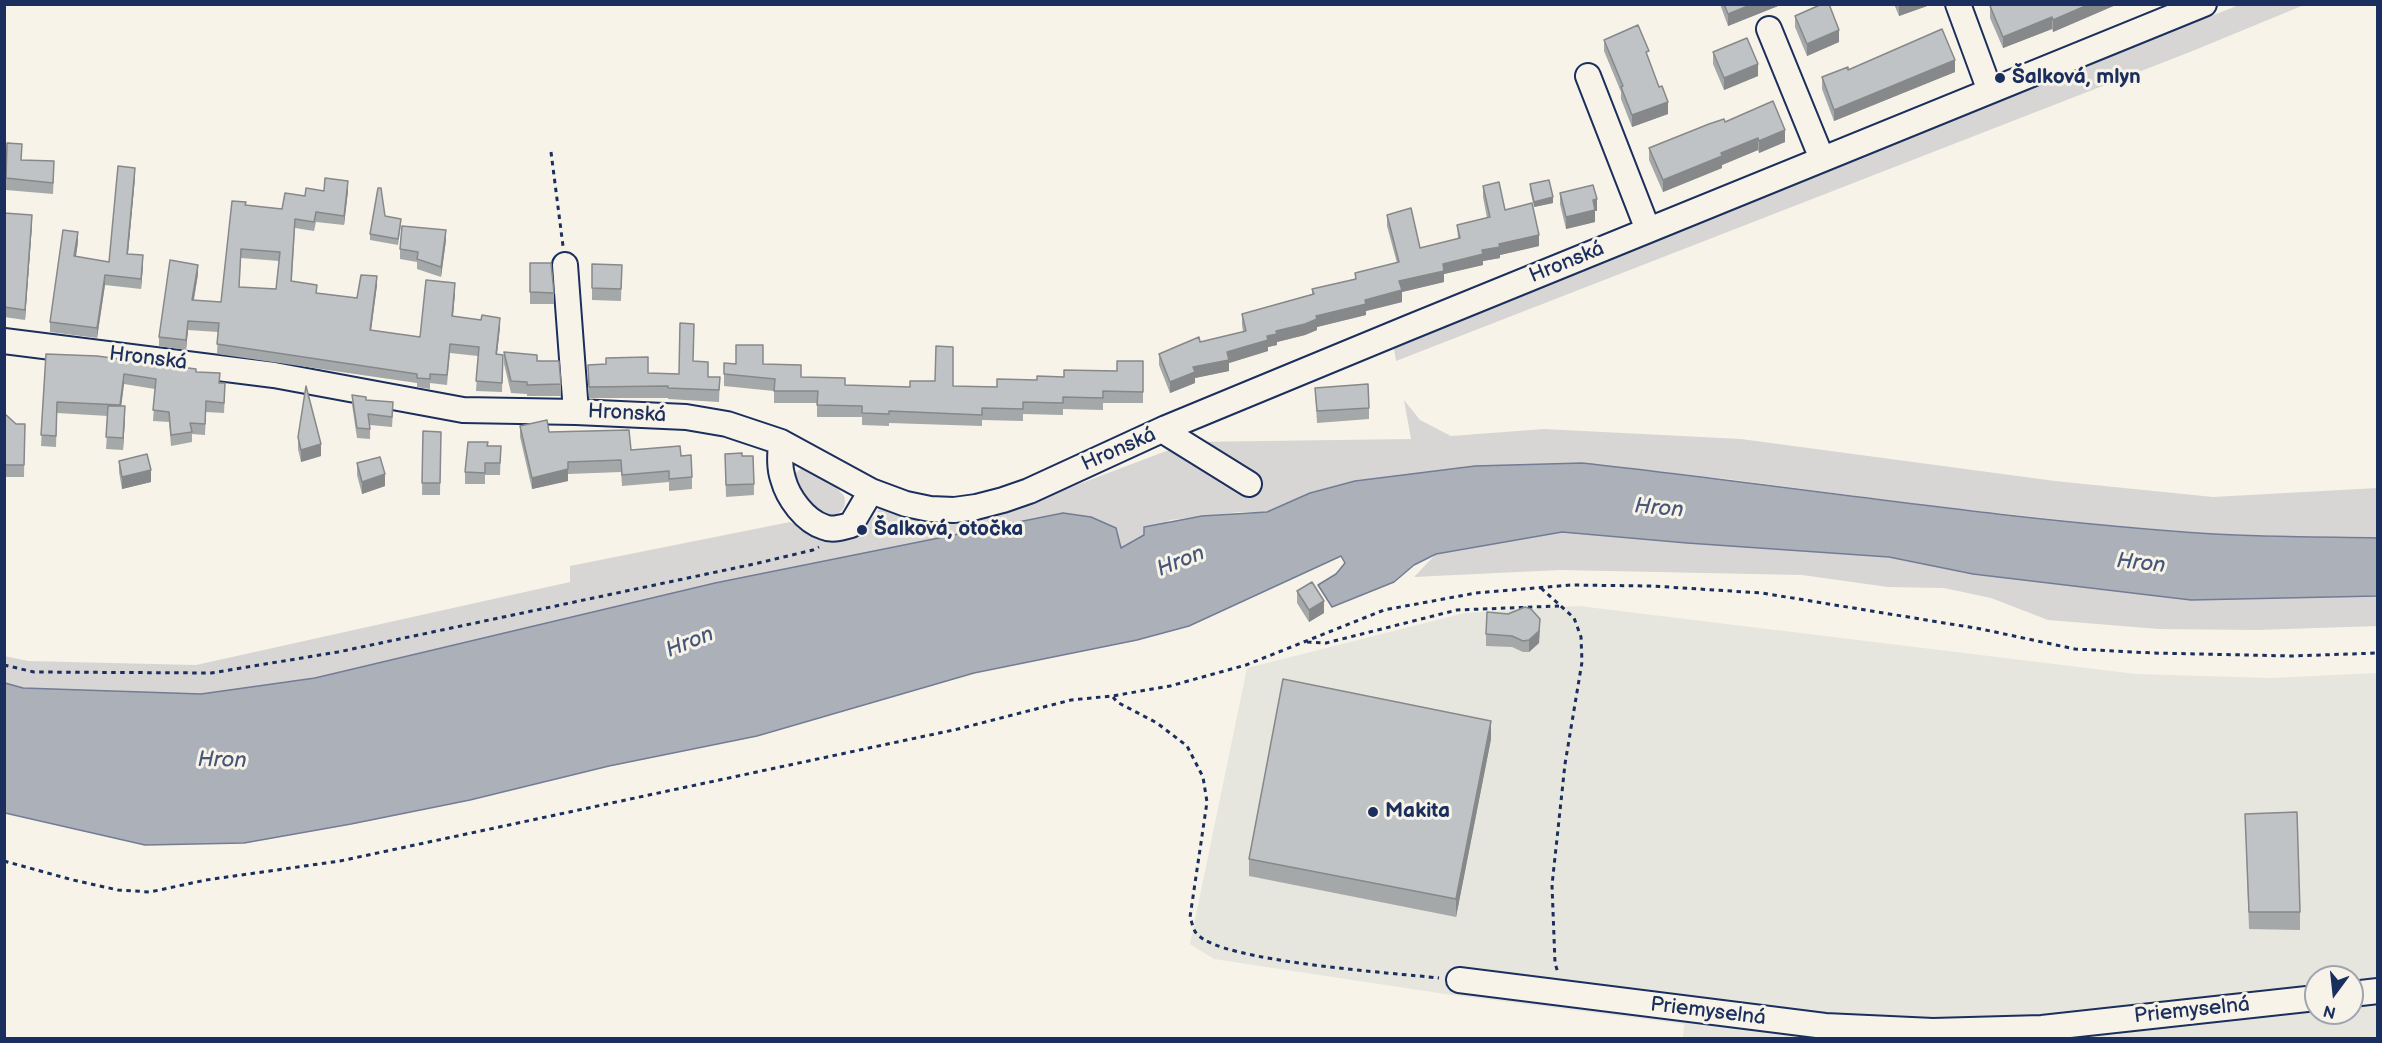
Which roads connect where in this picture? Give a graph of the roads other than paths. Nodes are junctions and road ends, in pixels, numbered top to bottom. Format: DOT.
graph roads {
  1 [pos="1958,4"];
  2 [pos="2204,4"];
  3 [pos="2162,12"];
  4 [pos="1769,29"];
  5 [pos="1587,76"];
  6 [pos="1990,91"];
  7 [pos="1822,159"];
  8 [pos="1648,230"];
  9 [pos="565,265"];
  10 [pos="4,341"];
  11 [pos="576,412"];
  12 [pos="1162,430"];
  13 [pos="781,442"];
  14 [pos="1249,483"];
  15 [pos="871,491"];
  16 [pos="1459,980"];
  17 [pos="2304,999"];
  18 [pos="1933,1035"];
  1 -- 6 [label="street"];
  2 -- 3 [label="street, Hronská"];
  3 -- 6 [label="street, Hronská"];
  4 -- 7 [label="street"];
  5 -- 8 [label="street"];
  6 -- 7 [label="street, Hronská"];
  7 -- 8 [label="street, Hronská"];
  8 -- 12 [label="street, Hronská"];
  9 -- 11 [label="street, Hronská"];
  10 -- 11 [label="street, Hronská"];
  11 -- 13 [label="street, Hronská"];
  12 -- 14 [label="street"];
  12 -- 15 [label="street, Hronská"];
  13 -- 15 [label="street, Hronská"];
  13 -- 15 [label="street"];
  16 -- 18 [label="street, Priemyselná"];
  17 -- 18 [label="street, Priemyselná"];
}
